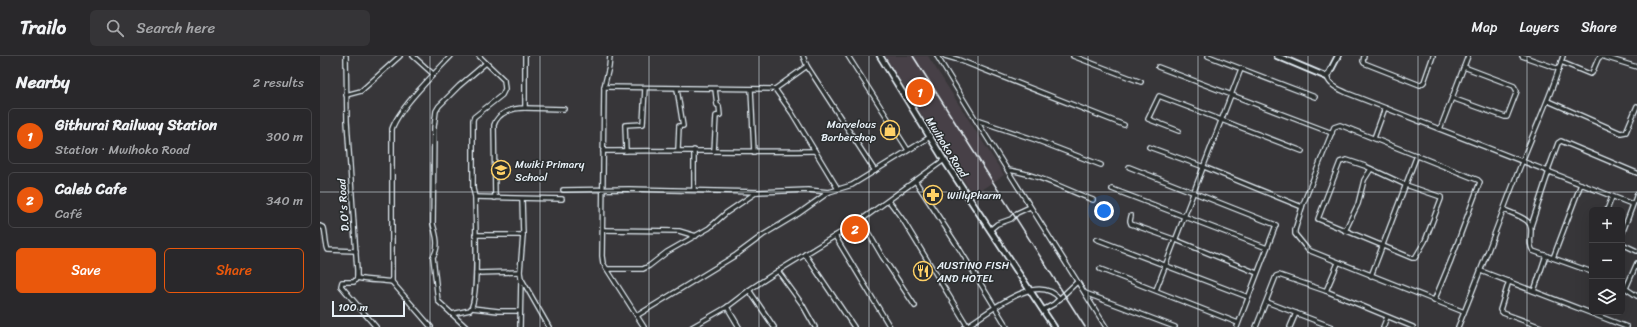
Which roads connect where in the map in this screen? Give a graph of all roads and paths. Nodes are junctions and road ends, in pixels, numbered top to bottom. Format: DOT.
graph roads {
  1 [pos="346,56"];
  2 [pos="400,56"];
  3 [pos="413,56"];
  4 [pos="451,56"];
  5 [pos="479,56"];
  6 [pos="525,56"];
  7 [pos="610,56"];
  8 [pos="803,56"];
  9 [pos="848,56"];
  10 [pos="880,56"];
  11 [pos="937,56"];
  12 [pos="945,56"];
  13 [pos="1073,56"];
  14 [pos="1087,56"];
  15 [pos="1208,56"];
  16 [pos="1277,56"];
  17 [pos="1338,56"];
  18 [pos="1364,56"];
  19 [pos="1433,56"];
  20 [pos="1468,56"];
  21 [pos="1522,56"];
  22 [pos="1563,56"];
  23 [pos="1085,61"];
  24 [pos="1561,62"];
  25 [pos="486,63"];
  26 [pos="808,66"];
  27 [pos="1158,67"];
  28 [pos="1464,67"];
  29 [pos="1637,67"];
  30 [pos="1242,69"];
  31 [pos="1559,69"];
  32 [pos="434,74"];
  33 [pos="1327,77"];
  34 [pos="1141,82"];
  35 [pos="604,87"];
  36 [pos="645,88"];
  37 [pos="677,89"];
  38 [pos="715,89"];
  39 [pos="775,89"];
  40 [pos="751,90"];
  41 [pos="346,95"];
  42 [pos="1232,95"];
  43 [pos="1315,97"];
  44 [pos="1452,98"];
  45 [pos="1548,101"];
  46 [pos="1637,106"];
  47 [pos="525,108"];
  48 [pos="1385,108"];
  49 [pos="564,109"];
  50 [pos="976,120"];
  51 [pos="1223,120"];
  52 [pos="1124,125"];
  53 [pos="1440,129"];
  54 [pos="1178,131"];
  55 [pos="1332,133"];
  56 [pos="930,137"];
  57 [pos="1374,138"];
  58 [pos="1149,147"];
  59 [pos="678,150"];
  60 [pos="694,150"];
  61 [pos="815,150"];
  62 [pos="908,150"];
  63 [pos="1302,150"];
  64 [pos="603,151"];
  65 [pos="626,151"];
  66 [pos="714,151"];
  67 [pos="754,152"];
  68 [pos="1417,155"];
  69 [pos="944,160"];
  70 [pos="1522,160"];
  71 [pos="1101,165"];
  72 [pos="1129,167"];
  73 [pos="1204,167"];
  74 [pos="1371,169"];
  75 [pos="1008,170"];
  76 [pos="1548,170"];
  77 [pos="875,171"];
  78 [pos="1637,173"];
  79 [pos="916,182"];
  80 [pos="1581,184"];
  81 [pos="1406,185"];
  82 [pos="838,189"];
  83 [pos="1112,189"];
  84 [pos="563,190"];
  85 [pos="603,190"];
  86 [pos="694,190"];
  87 [pos="758,192"];
  88 [pos="829,192"];
  89 [pos="1195,192"];
  90 [pos="1637,194"];
  91 [pos="475,197"];
  92 [pos="1612,197"];
  93 [pos="494,198"];
  94 [pos="522,199"];
  95 [pos="562,199"];
  96 [pos="1093,200"];
  97 [pos="888,201"];
  98 [pos="1632,204"];
  99 [pos="1030,207"];
  100 [pos="1302,207"];
  101 [pos="1608,207"];
  102 [pos="1505,210"];
  103 [pos="1131,216"];
  104 [pos="1185,217"];
  105 [pos="861,220"];
  106 [pos="1625,225"];
  107 [pos="320,226"];
  108 [pos="1531,226"];
  109 [pos="603,230"];
  110 [pos="990,230"];
  111 [pos="1345,231"];
  112 [pos="523,235"];
  113 [pos="475,236"];
  114 [pos="696,236"];
  115 [pos="834,236"];
  116 [pos="1096,239"];
  117 [pos="1176,240"];
  118 [pos="1382,246"];
  119 [pos="1625,246"];
  120 [pos="1267,248"];
  121 [pos="356,251"];
  122 [pos="1637,252"];
  123 [pos="805,254"];
  124 [pos="1546,255"];
  125 [pos="1553,258"];
  126 [pos="1338,263"];
  127 [pos="1637,263"];
  128 [pos="1166,265"];
  129 [pos="607,269"];
  130 [pos="1100,269"];
  131 [pos="778,271"];
  132 [pos="1481,271"];
  133 [pos="1589,271"];
  134 [pos="520,272"];
  135 [pos="476,273"];
  136 [pos="1257,273"];
  137 [pos="1371,276"];
  138 [pos="357,278"];
  139 [pos="521,278"];
  140 [pos="1509,281"];
  141 [pos="392,282"];
  142 [pos="1077,282"];
  143 [pos="1625,285"];
  144 [pos="1625,288"];
  145 [pos="1029,289"];
  146 [pos="749,290"];
  147 [pos="1156,290"];
  148 [pos="1326,291"];
  149 [pos="1534,291"];
  150 [pos="1084,292"];
  151 [pos="1637,296"];
  152 [pos="1248,297"];
  153 [pos="1060,299"];
  154 [pos="1434,300"];
  155 [pos="1267,302"];
  156 [pos="915,306"];
  157 [pos="727,307"];
  158 [pos="994,307"];
  159 [pos="472,308"];
  160 [pos="1043,310"];
  161 [pos="520,311"];
  162 [pos="1464,312"];
  163 [pos="1296,313"];
  164 [pos="452,314"];
  165 [pos="638,316"];
  166 [pos="1386,317"];
  167 [pos="1238,325"];
  168 [pos="376,327"];
  169 [pos="431,327"];
  170 [pos="466,327"];
  171 [pos="520,327"];
  172 [pos="549,327"];
  173 [pos="644,327"];
  174 [pos="694,327"];
  175 [pos="739,327"];
  176 [pos="774,327"];
  177 [pos="815,327"];
  178 [pos="854,327"];
  179 [pos="890,327"];
  180 [pos="967,327"];
  181 [pos="1007,327"];
  182 [pos="1054,327"];
  183 [pos="1106,327"];
  184 [pos="1175,327"];
  185 [pos="1256,327"];
  186 [pos="1290,327"];
  187 [pos="1332,327"];
  188 [pos="1383,327"];
  189 [pos="1413,327"];
  190 [pos="1458,327"];
  191 [pos="1540,327"];
  192 [pos="1627,327"];
  1 -- 41 [label="street, D.O's Road"];
  2 -- 41 [label="street"];
  3 -- 32 [label="street"];
  4 -- 32 [label="street"];
  5 -- 25 [label="street"];
  6 -- 47 [label="street"];
  7 -- 35 [label="street"];
  8 -- 26 [label="street"];
  9 -- 62 [label="street"];
  10 -- 56 [label="street, Mwihoko Road"];
  11 -- 50 [label="street"];
  12 -- 52 [label="street"];
  13 -- 23 [label="street"];
  14 -- 23 [label="street"];
  15 -- 30 [label="street"];
  16 -- 33 [label="street"];
  17 -- 33 [label="street"];
  18 -- 19 [label="street"];
  20 -- 28 [label="street"];
  21 -- 31 [label="street"];
  22 -- 24 [label="street"];
  23 -- 34 [label="street"];
  24 -- 29 [label="street"];
  24 -- 31 [label="street"];
  25 -- 91 [label="street"];
  25 -- 164 [label="street"];
  26 -- 39 [label="street"];
  26 -- 77 [label="street"];
  27 -- 42 [label="street"];
  28 -- 44 [label="street"];
  28 -- 44 [label="street"];
  30 -- 42 [label="street"];
  30 -- 43 [label="street"];
  31 -- 45 [label="street"];
  32 -- 141 [label="street"];
  33 -- 48 [label="street"];
  35 -- 36 [label="street"];
  35 -- 64 [label="street"];
  36 -- 37 [label="street"];
  36 -- 65 [label="street"];
  37 -- 38 [label="street"];
  37 -- 59 [label="street"];
  38 -- 40 [label="street"];
  38 -- 66 [label="street"];
  39 -- 40 [label="street"];
  39 -- 61 [label="street"];
  40 -- 67 [label="street"];
  41 -- 121 [label="street, D.O's Road"];
  42 -- 51 [label="street"];
  42 -- 55 [label="street"];
  44 -- 53 [label="street"];
  45 -- 46 [label="street"];
  45 -- 70 [label="street"];
  47 -- 49 [label="street"];
  47 -- 93 [label="street"];
  48 -- 53 [label="street"];
  48 -- 57 [label="street"];
  50 -- 71 [label="street"];
  50 -- 75 [label="street"];
  51 -- 54 [label="street"];
  51 -- 63 [label="street"];
  51 -- 73 [label="street"];
  53 -- 70 [label="street"];
  55 -- 57 [label="street"];
  55 -- 100 [label="street"];
  56 -- 62 [label="street"];
  56 -- 69 [label="street, Mwihoko Road"];
  57 -- 68 [label="street"];
  58 -- 73 [label="street"];
  59 -- 60 [label="street"];
  59 -- 65 [label="street"];
  60 -- 66 [label="street"];
  60 -- 86 [label="street"];
  61 -- 67 [label="street"];
  61 -- 82 [label="street"];
  62 -- 77 [label="street"];
  64 -- 65 [label="street"];
  64 -- 85 [label="street"];
  66 -- 67 [label="street"];
  68 -- 81 [label="street"];
  68 -- 154 [label="street"];
  69 -- 79 [label="street"];
  69 -- 110 [label="street, Mwihoko Road"];
  70 -- 76 [label="street"];
  70 -- 102 [label="street"];
  72 -- 89 [label="street"];
  73 -- 89 [label="street"];
  73 -- 100 [label="street"];
  74 -- 81 [label="street"];
  74 -- 111 [label="street"];
  74 -- 111 [label="street"];
  75 -- 96 [label="street"];
  75 -- 99 [label="street"];
  76 -- 78 [label="street"];
  76 -- 80 [label="street"];
  76 -- 108 [label="street"];
  77 -- 82 [label="street"];
  79 -- 97 [label="street"];
  79 -- 158 [label="street"];
  80 -- 92 [label="street"];
  80 -- 125 [label="street"];
  81 -- 118 [label="street"];
  81 -- 118 [label="street"];
  82 -- 88 [label="street"];
  83 -- 104 [label="street"];
  84 -- 85 [label="street"];
  85 -- 86 [label="street"];
  85 -- 109 [label="street"];
  86 -- 87 [label="street"];
  87 -- 88 [label="street"];
  87 -- 114 [label="street"];
  88 -- 165 [label="street"];
  89 -- 104 [label="street"];
  89 -- 120 [label="street"];
  90 -- 98 [label="street"];
  91 -- 93 [label="street"];
  91 -- 113 [label="street"];
  92 -- 98 [label="street"];
  92 -- 101 [label="street"];
  93 -- 94 [label="street"];
  94 -- 95 [label="street"];
  94 -- 112 [label="street"];
  97 -- 105 [label="street"];
  97 -- 180 [label="street"];
  98 -- 106 [label="street"];
  99 -- 110 [label="street"];
  99 -- 142 [label="street"];
  100 -- 126 [label="street"];
  102 -- 108 [label="street"];
  102 -- 132 [label="street"];
  103 -- 117 [label="street"];
  104 -- 117 [label="street"];
  104 -- 120 [label="street"];
  105 -- 115 [label="street"];
  105 -- 156 [label="street"];
  107 -- 121 [label="street"];
  108 -- 124 [label="street"];
  109 -- 114 [label="street"];
  109 -- 129 [label="street"];
  110 -- 145 [label="street, Mwihoko Road"];
  111 -- 118 [label="street"];
  112 -- 113 [label="street"];
  112 -- 134 [label="street"];
  113 -- 135 [label="street"];
  114 -- 129 [label="street"];
  115 -- 123 [label="street"];
  115 -- 179 [label="street"];
  116 -- 128 [label="street"];
  117 -- 128 [label="street"];
  117 -- 136 [label="street"];
  118 -- 137 [label="street"];
  119 -- 122 [label="street"];
  120 -- 136 [label="street"];
  121 -- 138 [label="street, D.O's Road"];
  123 -- 131 [label="street"];
  123 -- 178 [label="street"];
  124 -- 125 [label="street"];
  124 -- 149 [label="street"];
  125 -- 133 [label="street"];
  126 -- 137 [label="street"];
  126 -- 148 [label="street"];
  127 -- 143 [label="street"];
  128 -- 147 [label="street"];
  128 -- 152 [label="street"];
  129 -- 165 [label="street"];
  130 -- 147 [label="street"];
  131 -- 146 [label="street"];
  131 -- 177 [label="street"];
  132 -- 140 [label="street"];
  132 -- 162 [label="street"];
  134 -- 135 [label="street"];
  134 -- 139 [label="street"];
  135 -- 159 [label="street"];
  136 -- 152 [label="street"];
  137 -- 154 [label="street"];
  138 -- 141 [label="street"];
  138 -- 168 [label="street"];
  139 -- 161 [label="street"];
  139 -- 172 [label="street"];
  140 -- 149 [label="street"];
  140 -- 191 [label="street"];
  141 -- 169 [label="street"];
  142 -- 150 [label="street"];
  142 -- 153 [label="street"];
  144 -- 151 [label="street"];
  145 -- 153 [label="street"];
  145 -- 158 [label="street"];
  145 -- 160 [label="street, Mwihoko Road"];
  146 -- 157 [label="street"];
  146 -- 176 [label="street"];
  147 -- 167 [label="street"];
  148 -- 155 [label="street"];
  148 -- 166 [label="street"];
  149 -- 192 [label="street"];
  150 -- 183 [label="street"];
  150 -- 184 [label="street"];
  152 -- 167 [label="street"];
  153 -- 160 [label="street"];
  154 -- 162 [label="street"];
  155 -- 163 [label="street"];
  155 -- 185 [label="street"];
  157 -- 174 [label="street"];
  157 -- 175 [label="street"];
  158 -- 180 [label="street"];
  158 -- 181 [label="street"];
  159 -- 161 [label="street"];
  159 -- 164 [label="street"];
  160 -- 182 [label="street, Mwihoko Road"];
  161 -- 171 [label="street"];
  162 -- 190 [label="street"];
  163 -- 186 [label="street"];
  163 -- 187 [label="street"];
  164 -- 170 [label="street"];
  165 -- 173 [label="street"];
  166 -- 188 [label="street"];
  166 -- 189 [label="street"];
}
